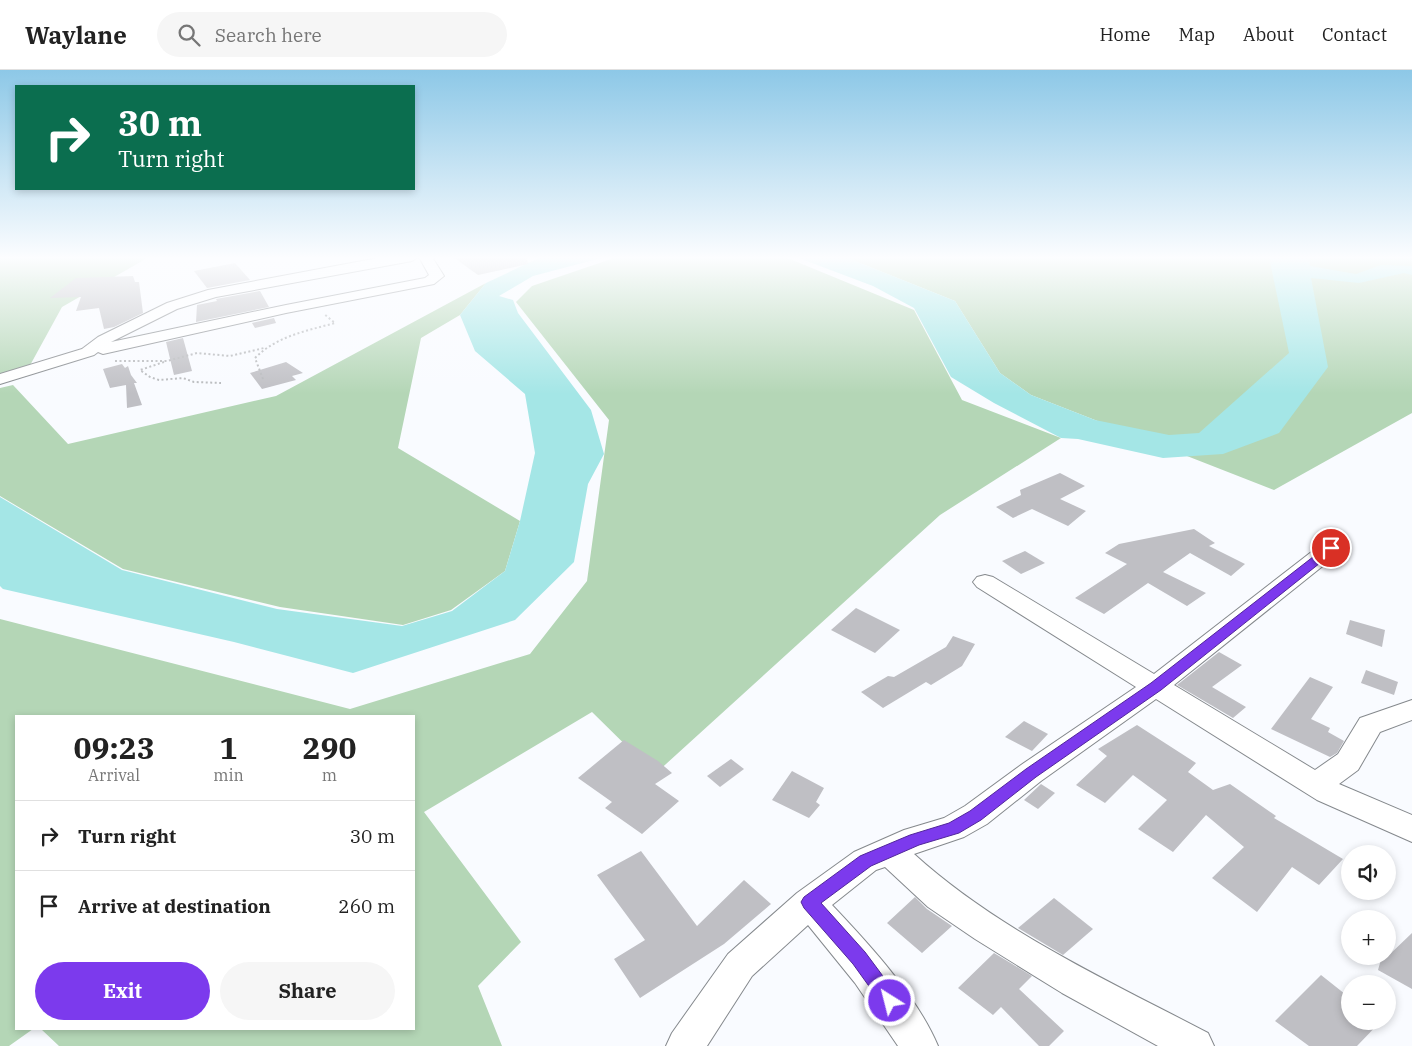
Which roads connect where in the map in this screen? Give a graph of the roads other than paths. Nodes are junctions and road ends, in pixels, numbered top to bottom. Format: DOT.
graph roads {
  1 [pos="182,303"];
  2 [pos="319,303"];
  3 [pos="88,352"];
  4 [pos="0,379"];
  5 [pos="1331,548"];
  6 [pos="985,582"];
  7 [pos="1156,686"];
  8 [pos="1412,710"];
  9 [pos="1316,785"];
  10 [pos="1412,829"];
  11 [pos="889,851"];
  12 [pos="810,902"];
  13 [pos="685,1046"];
  14 [pos="919,1046"];
  15 [pos="1195,1046"];
  1 -- 3 [label="street"];
  2 -- 3 [label="street"];
  3 -- 4 [label="street"];
  5 -- 7 [label="street"];
  6 -- 7 [label="street"];
  7 -- 9 [label="street"];
  7 -- 11 [label="street"];
  8 -- 9 [label="street"];
  9 -- 10 [label="street"];
  11 -- 12 [label="street"];
  11 -- 15 [label="street"];
  12 -- 13 [label="street"];
  12 -- 14 [label="street"];
}
